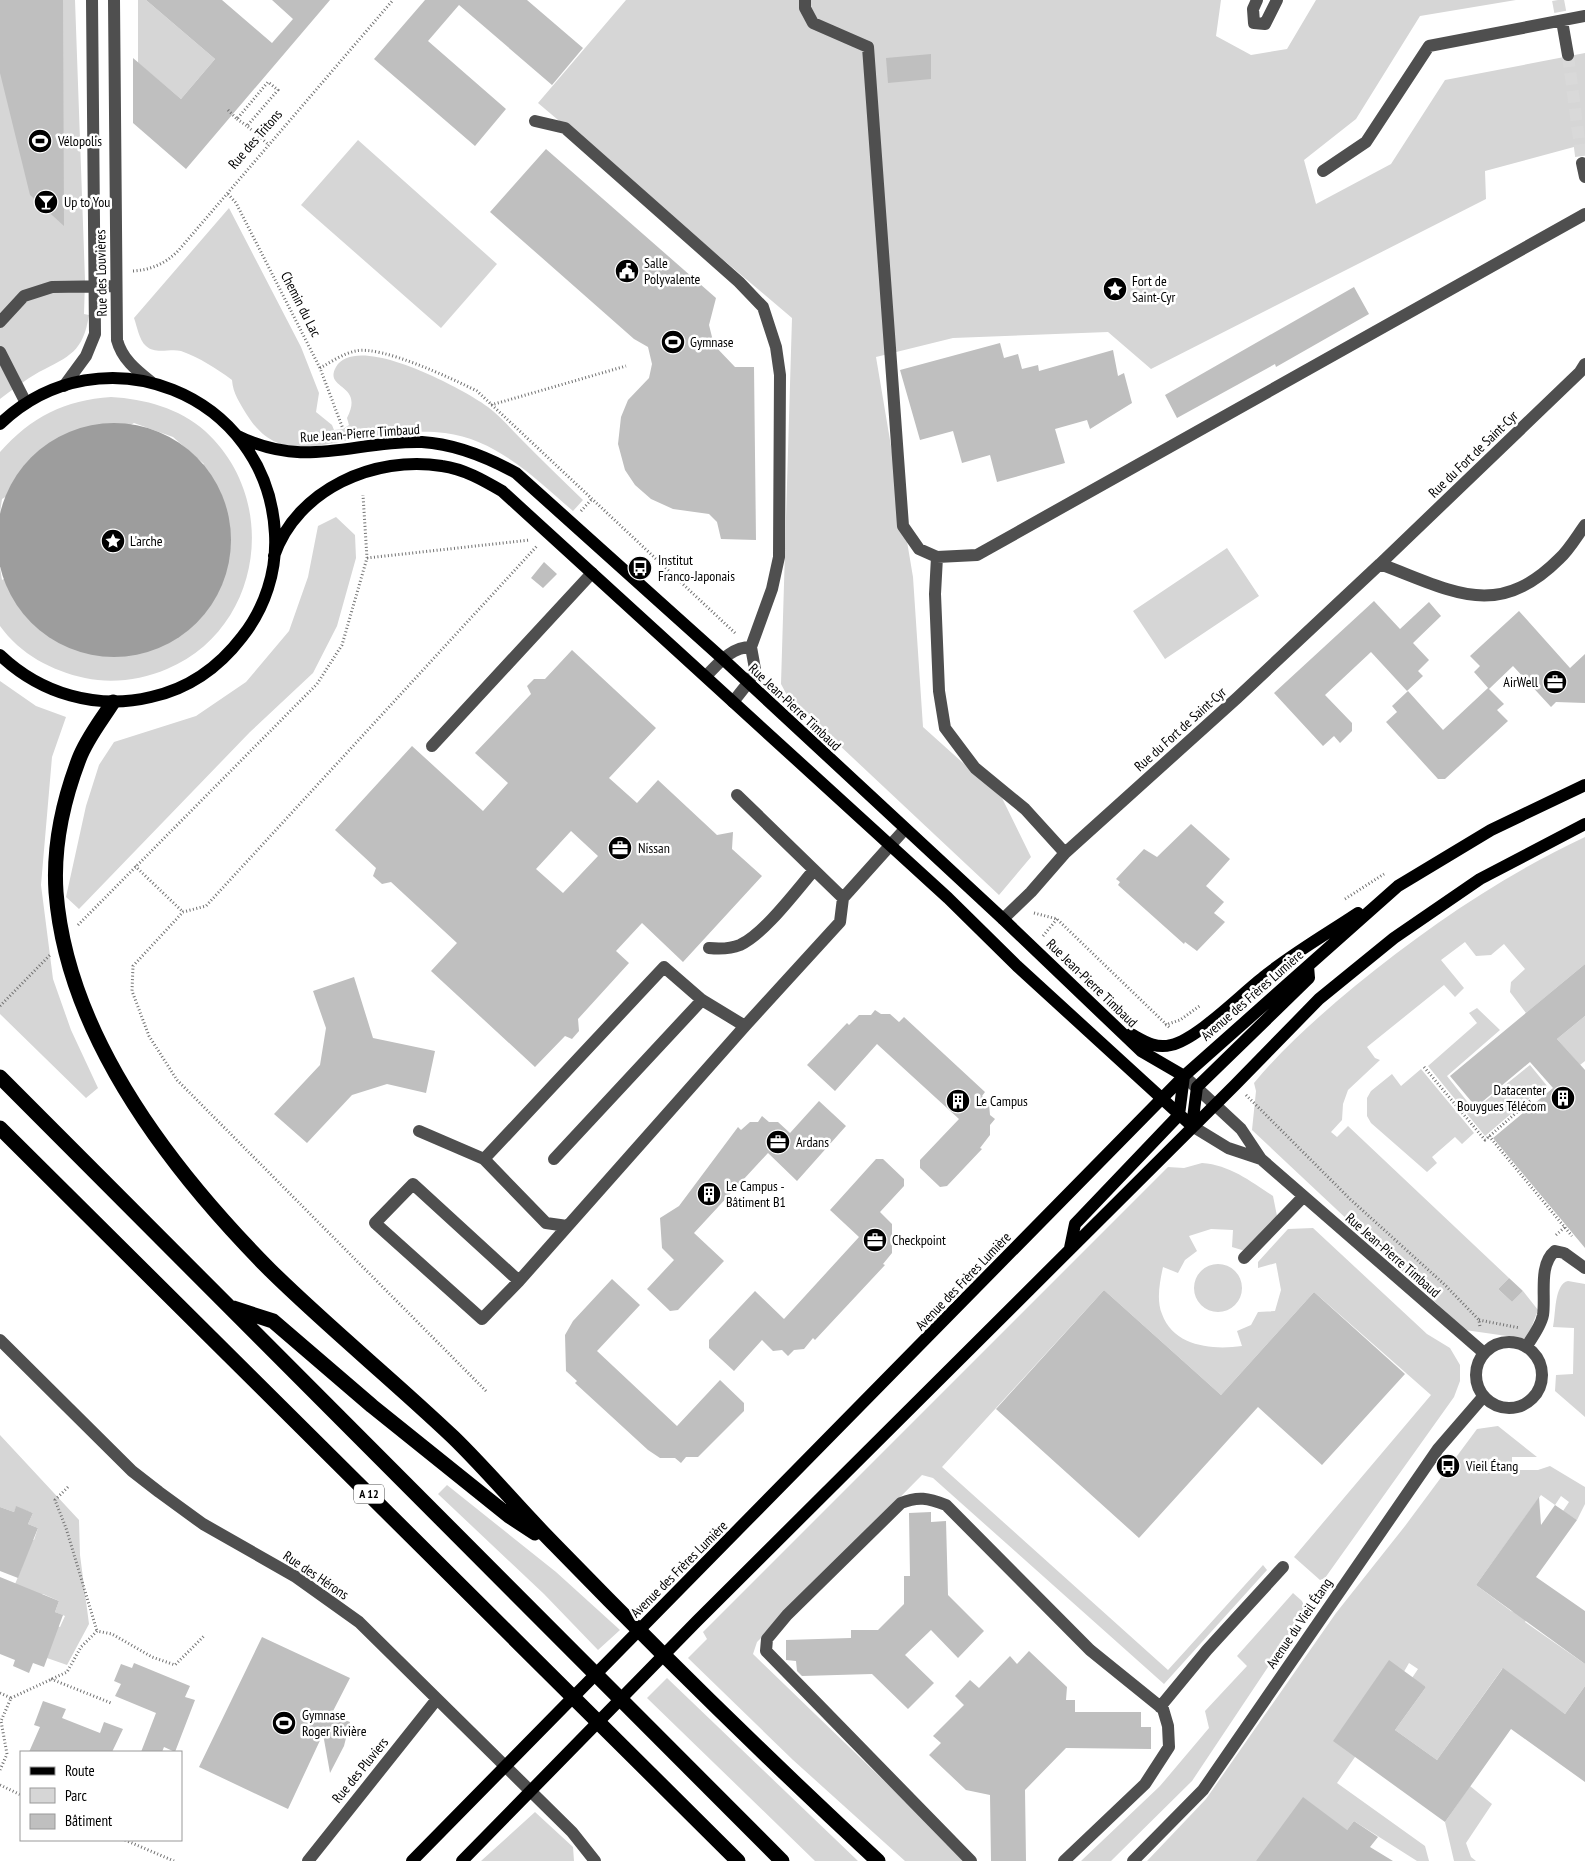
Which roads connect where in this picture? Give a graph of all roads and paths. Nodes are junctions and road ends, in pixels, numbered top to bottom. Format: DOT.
graph roads {
  1 [pos="92,0"];
  2 [pos="114,0"];
  3 [pos="393,0"];
  4 [pos="805,0"];
  5 [pos="1257,0"];
  6 [pos="1278,0"];
  7 [pos="1585,16"];
  8 [pos="1562,21"];
  9 [pos="1568,55"];
  10 [pos="228,110"];
  11 [pos="238,118"];
  12 [pos="535,122"];
  13 [pos="247,126"];
  14 [pos="269,145"];
  15 [pos="1582,162"];
  16 [pos="1323,171"];
  17 [pos="1585,178"];
  18 [pos="228,194"];
  19 [pos="1585,214"];
  20 [pos="132,271"];
  21 [pos="95,286"];
  22 [pos="116,286"];
  23 [pos="0,322"];
  24 [pos="0,352"];
  25 [pos="1585,364"];
  26 [pos="626,366"];
  27 [pos="320,368"];
  28 [pos="151,382"];
  29 [pos="64,386"];
  30 [pos="26,404"];
  31 [pos="491,405"];
  32 [pos="0,424"];
  33 [pos="343,429"];
  34 [pos="238,436"];
  35 [pos="363,495"];
  36 [pos="1585,525"];
  37 [pos="537,545"];
  38 [pos="544,551"];
  39 [pos="274,556"];
  40 [pos="936,557"];
  41 [pos="367,558"];
  42 [pos="1380,564"];
  43 [pos="592,573"];
  44 [pos="739,636"];
  45 [pos="751,647"];
  46 [pos="0,655"];
  47 [pos="723,659"];
  48 [pos="706,676"];
  49 [pos="748,684"];
  50 [pos="114,702"];
  51 [pos="733,702"];
  52 [pos="432,746"];
  53 [pos="1585,785"];
  54 [pos="737,795"];
  55 [pos="1585,824"];
  56 [pos="905,829"];
  57 [pos="889,847"];
  58 [pos="1065,853"];
  59 [pos="814,870"];
  60 [pos="1398,886"];
  61 [pos="843,898"];
  62 [pos="183,912"];
  63 [pos="1003,919"];
  64 [pos="1057,919"];
  65 [pos="709,948"];
  66 [pos="1308,966"];
  67 [pos="702,1000"];
  68 [pos="1114,1024"];
  69 [pos="1165,1025"];
  70 [pos="744,1026"];
  71 [pos="1424,1067"];
  72 [pos="1184,1076"];
  73 [pos="0,1078"];
  74 [pos="1197,1087"];
  75 [pos="1246,1095"];
  76 [pos="1161,1099"];
  77 [pos="1532,1099"];
  78 [pos="1216,1103"];
  79 [pos="1179,1115"];
  80 [pos="1192,1126"];
  81 [pos="0,1128"];
  82 [pos="419,1131"];
  83 [pos="1489,1136"];
  84 [pos="484,1159"];
  85 [pos="554,1159"];
  86 [pos="1261,1159"];
  87 [pos="1303,1197"];
  88 [pos="567,1226"];
  89 [pos="1572,1236"];
  90 [pos="1070,1248"];
  91 [pos="1244,1258"];
  92 [pos="1585,1268"];
  93 [pos="519,1281"];
  94 [pos="229,1307"];
  95 [pos="1479,1320"];
  96 [pos="0,1340"];
  97 [pos="1526,1347"];
  98 [pos="1484,1353"];
  99 [pos="486,1391"];
  100 [pos="1483,1397"];
  101 [pos="68,1487"];
  102 [pos="554,1545"];
  103 [pos="1283,1567"];
  104 [pos="97,1631"];
  105 [pos="205,1635"];
  106 [pos="51,1679"];
  107 [pos="0,1694"];
  108 [pos="11,1698"];
  109 [pos="438,1699"];
  110 [pos="111,1703"];
  111 [pos="1160,1706"];
  112 [pos="1,1721"];
  113 [pos="0,1770"];
  114 [pos="0,1786"];
  115 [pos="20,1795"];
  116 [pos="128,1841"];
  117 [pos="416,1857"];
  118 [pos="174,1861"];
  119 [pos="308,1861"];
  120 [pos="462,1861"];
  121 [pos="595,1861"];
  122 [pos="738,1861"];
  123 [pos="782,1861"];
  124 [pos="878,1861"];
  125 [pos="971,1861"];
  126 [pos="1064,1861"];
  127 [pos="1133,1861"];
  1 -- 21 [label="street, Rue des Louvières"];
  2 -- 22 [label="street, Rue des Louvières"];
  3 -- 14 [label="path, Rue des Tritons"];
  4 -- 40 [label="street"];
  5 -- 6 [label="street"];
  7 -- 8 [label="street"];
  8 -- 9 [label="street"];
  8 -- 16 [label="street"];
  10 -- 11 [label="path"];
  11 -- 13 [label="path"];
  11 -- 13 [label="path"];
  12 -- 45 [label="street"];
  13 -- 14 [label="path"];
  14 -- 18 [label="path, Rue des Tritons"];
  15 -- 17 [label="street"];
  18 -- 20 [label="path, Rue des Tritons"];
  18 -- 27 [label="path, Chemin du Lac"];
  19 -- 40 [label="street"];
  21 -- 22 [label="street"];
  21 -- 23 [label="street"];
  21 -- 29 [label="street, Rue des Louvières"];
  22 -- 28 [label="street, Rue des Louvières"];
  24 -- 30 [label="street"];
  25 -- 42 [label="street, Rue du Fort de Saint-Cyr"];
  26 -- 31 [label="path"];
  27 -- 31 [label="path"];
  27 -- 33 [label="path, Chemin du Lac"];
  28 -- 29 [label="main road"];
  28 -- 34 [label="main road"];
  29 -- 30 [label="main road"];
  30 -- 32 [label="main road"];
  31 -- 44 [label="path"];
  34 -- 39 [label="main road"];
  34 -- 47 [label="main road, Rue Jean-Pierre Timbaud"];
  35 -- 41 [label="path"];
  36 -- 42 [label="street"];
  37 -- 38 [label="path"];
  37 -- 41 [label="path"];
  37 -- 62 [label="path"];
  39 -- 43 [label="main road, Rue Jean-Pierre Timbaud"];
  39 -- 50 [label="main road"];
  40 -- 58 [label="street"];
  41 -- 62 [label="path"];
  42 -- 58 [label="street, Rue du Fort de Saint-Cyr"];
  43 -- 48 [label="main road, Rue Jean-Pierre Timbaud"];
  43 -- 52 [label="street"];
  45 -- 47 [label="street"];
  45 -- 49 [label="street"];
  46 -- 50 [label="main road"];
  47 -- 48 [label="street"];
  47 -- 49 [label="main road, Rue Jean-Pierre Timbaud"];
  48 -- 51 [label="main road, Rue Jean-Pierre Timbaud"];
  49 -- 51 [label="street"];
  49 -- 56 [label="main road, Rue Jean-Pierre Timbaud"];
  50 -- 102 [label="highway"];
  51 -- 57 [label="main road, Rue Jean-Pierre Timbaud"];
  53 -- 60 [label="main road, Avenue des Frères Lumière"];
  54 -- 59 [label="street"];
  55 -- 78 [label="main road"];
  56 -- 57 [label="street"];
  56 -- 63 [label="main road, Rue Jean-Pierre Timbaud"];
  57 -- 61 [label="street"];
  57 -- 76 [label="main road, Rue Jean-Pierre Timbaud"];
  58 -- 63 [label="street, Rue du Fort de Saint-Cyr"];
  59 -- 61 [label="street"];
  59 -- 65 [label="street"];
  60 -- 66 [label="main road, Avenue des Frères Lumière"];
  60 -- 68 [label="main road"];
  61 -- 70 [label="street"];
  62 -- 99 [label="path"];
  63 -- 68 [label="main road, Rue Jean-Pierre Timbaud"];
  64 -- 69 [label="path"];
  66 -- 72 [label="main road, Avenue des Frères Lumière"];
  66 -- 74 [label="main road"];
  67 -- 70 [label="street"];
  67 -- 84 [label="street"];
  67 -- 85 [label="street"];
  68 -- 72 [label="main road, Rue Jean-Pierre Timbaud"];
  70 -- 88 [label="street"];
  71 -- 83 [label="path"];
  72 -- 74 [label="street, Rue Jean-Pierre Timbaud"];
  72 -- 76 [label="main road, Avenue des Frères Lumière"];
  72 -- 79 [label="main road"];
  73 -- 94 [label="highway, A 12"];
  74 -- 78 [label="street, Rue Jean-Pierre Timbaud"];
  74 -- 80 [label="main road"];
  75 -- 95 [label="path"];
  76 -- 79 [label="main road, Rue Jean-Pierre Timbaud"];
  76 -- 117 [label="main road, Avenue des Frères Lumière"];
  77 -- 83 [label="path"];
  78 -- 80 [label="main road"];
  78 -- 86 [label="street, Rue Jean-Pierre Timbaud"];
  79 -- 80 [label="main road, Rue Jean-Pierre Timbaud"];
  79 -- 90 [label="main road"];
  80 -- 86 [label="street, Rue Jean-Pierre Timbaud"];
  80 -- 90 [label="main road"];
  81 -- 122 [label="highway, A 12"];
  82 -- 84 [label="street"];
  83 -- 89 [label="path"];
  84 -- 88 [label="street"];
  86 -- 87 [label="street, Rue Jean-Pierre Timbaud"];
  87 -- 91 [label="street"];
  87 -- 98 [label="street, Rue Jean-Pierre Timbaud"];
  88 -- 93 [label="street"];
  90 -- 120 [label="main road"];
  92 -- 97 [label="street"];
  93 -- 93 [label="street"];
  94 -- 102 [label="highway"];
  94 -- 123 [label="highway, A 12"];
  96 -- 109 [label="street, Rue des Hérons"];
  97 -- 98 [label="street"];
  97 -- 100 [label="street"];
  98 -- 100 [label="street"];
  100 -- 127 [label="street, Avenue du Vieil Étang"];
  101 -- 104 [label="path"];
  102 -- 124 [label="highway"];
  103 -- 111 [label="street"];
  104 -- 105 [label="path"];
  104 -- 106 [label="path"];
  106 -- 108 [label="path"];
  106 -- 110 [label="path"];
  107 -- 108 [label="path"];
  108 -- 112 [label="path"];
  109 -- 119 [label="street, Rue des Pluviers"];
  109 -- 121 [label="street, Rue des Hérons"];
  111 -- 125 [label="street"];
  111 -- 126 [label="street"];
  112 -- 113 [label="path"];
  114 -- 115 [label="path"];
  116 -- 118 [label="path"];
}
